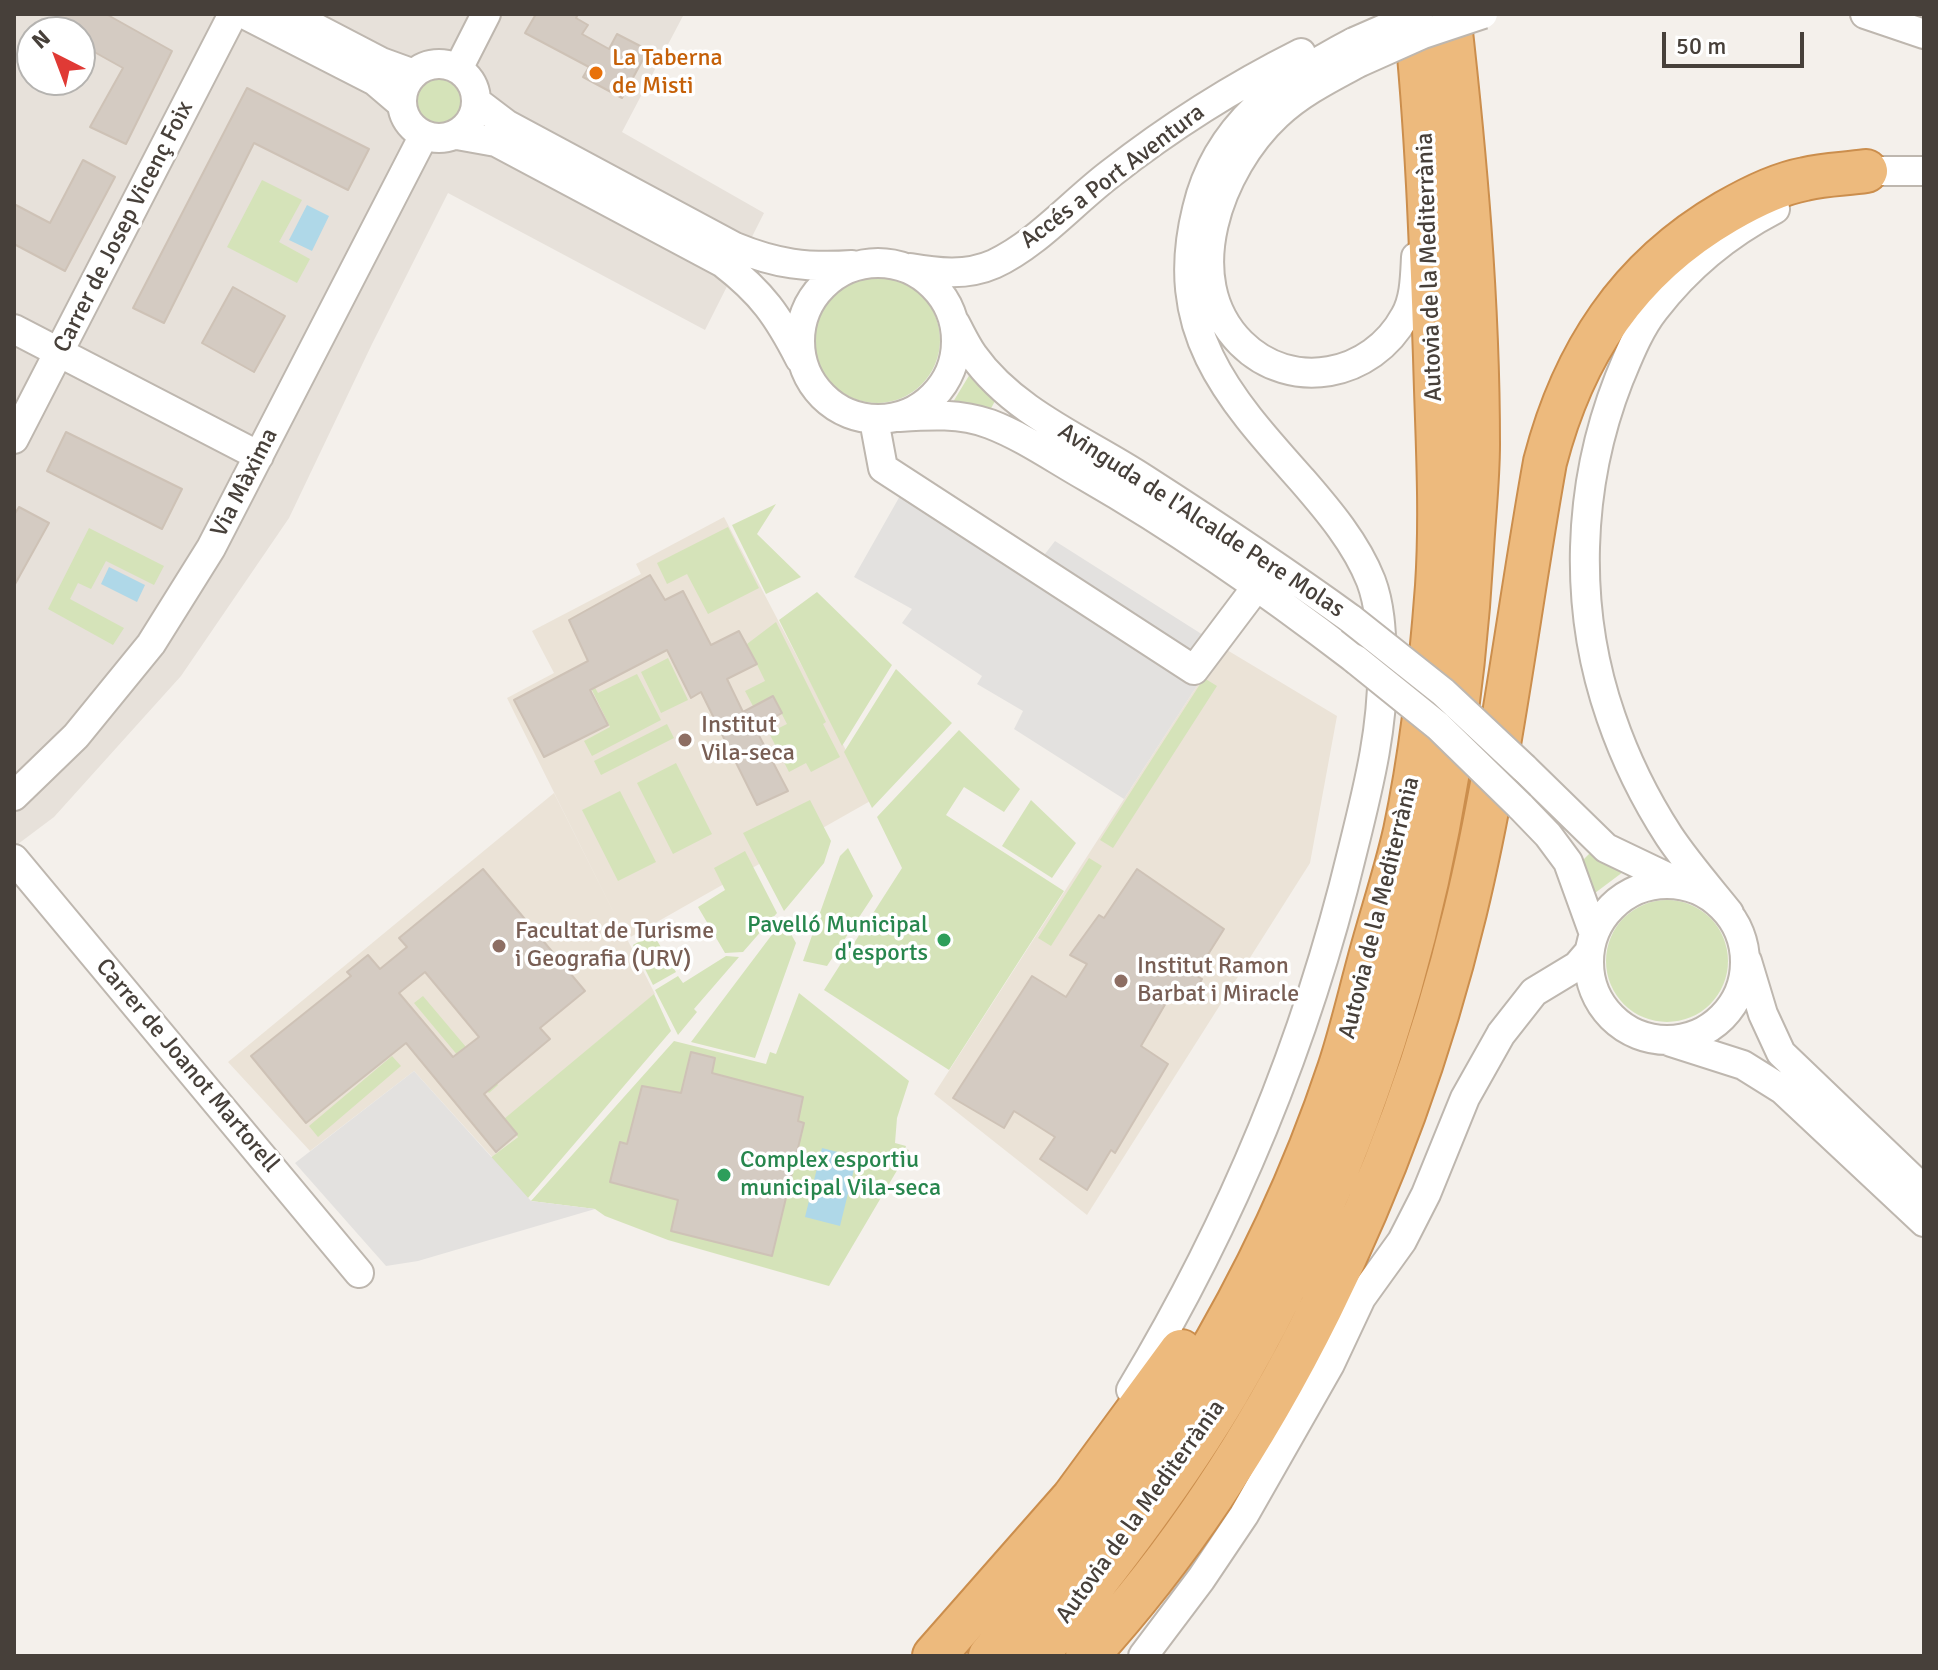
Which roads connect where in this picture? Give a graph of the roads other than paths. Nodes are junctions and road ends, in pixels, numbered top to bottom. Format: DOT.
graph roads {
  1 [pos="233,14"];
  2 [pos="244,14"];
  3 [pos="289,14"];
  4 [pos="486,14"];
  5 [pos="1391,14"];
  6 [pos="1407,14"];
  7 [pos="1416,14"];
  8 [pos="1449,14"];
  9 [pos="1474,14"];
  10 [pos="1483,14"];
  11 [pos="1865,14"];
  12 [pos="1924,34"];
  13 [pos="1354,45"];
  14 [pos="458,69"];
  15 [pos="414,74"];
  16 [pos="477,102"];
  17 [pos="402,104"];
  18 [pos="424,135"];
  19 [pos="457,135"];
  20 [pos="1866,171"];
  21 [pos="1924,171"];
  22 [pos="1470,232"];
  23 [pos="1417,240"];
  24 [pos="861,264"];
  25 [pos="910,268"];
  26 [pos="1433,316"];
  27 [pos="955,323"];
  28 [pos="14,329"];
  29 [pos="59,352"];
  30 [pos="802,363"];
  31 [pos="886,418"];
  32 [pos="14,439"];
  33 [pos="259,456"];
  34 [pos="1258,585"];
  35 [pos="14,796"];
  36 [pos="14,859"];
  37 [pos="1683,885"];
  38 [pos="1729,913"];
  39 [pos="1592,943"];
  40 [pos="1746,956"];
  41 [pos="1554,979"];
  42 [pos="1598,999"];
  43 [pos="1662,1040"];
  44 [pos="1339,1068"];
  45 [pos="1924,1190"];
  46 [pos="1924,1222"];
  47 [pos="359,1273"];
  48 [pos="1226,1395"];
  49 [pos="1031,1544"];
  50 [pos="934,1656"];
  51 [pos="990,1656"];
  52 [pos="1036,1656"];
  53 [pos="1077,1656"];
  54 [pos="1087,1656"];
  55 [pos="1143,1656"];
  1 -- 29 [label="street, Carrer de Josep Vicenç Foix"];
  2 -- 17 [label="street"];
  3 -- 15 [label="street"];
  4 -- 14 [label="street"];
  5 -- 23 [label="highway"];
  6 -- 13 [label="street"];
  7 -- 13 [label="street, bridge"];
  7 -- 26 [label="highway, Autovia de la Mediterrània"];
  8 -- 22 [label="highway, Autovia de la Mediterrània"];
  9 -- 22 [label="highway"];
  10 -- 13 [label="street, bridge"];
  11 -- 12 [label="street"];
  13 -- 23 [label="street"];
  13 -- 25 [label="street, Accés a Port Aventura"];
  13 -- 49 [label="street"];
  14 -- 15 [label="street"];
  14 -- 16 [label="street"];
  15 -- 17 [label="street"];
  16 -- 19 [label="street"];
  16 -- 24 [label="street"];
  17 -- 18 [label="street"];
  18 -- 19 [label="street"];
  18 -- 33 [label="street, Via Màxima"];
  19 -- 30 [label="street"];
  20 -- 21 [label="street"];
  20 -- 38 [label="street"];
  20 -- 54 [label="highway"];
  22 -- 48 [label="highway, Autovia de la Mediterrània"];
  23 -- 26 [label="highway"];
  24 -- 25 [label="street"];
  24 -- 30 [label="street"];
  25 -- 27 [label="street"];
  26 -- 44 [label="highway, Autovia de la Mediterrània"];
  27 -- 31 [label="street"];
  27 -- 37 [label="street, Avinguda de l'Alcalde Pere Molas, bridge"];
  28 -- 29 [label="street"];
  29 -- 32 [label="street, Carrer de Josep Vicenç Foix"];
  29 -- 33 [label="street"];
  30 -- 31 [label="street"];
  31 -- 34 [label="street, Avinguda de l'Alcalde Pere Molas"];
  31 -- 34 [label="street"];
  33 -- 35 [label="street, Via Màxima"];
  34 -- 39 [label="street, Avinguda de l'Alcalde Pere Molas, bridge"];
  36 -- 47 [label="street, Carrer de Joanot Martorell"];
  37 -- 38 [label="street"];
  37 -- 39 [label="street"];
  38 -- 40 [label="street"];
  39 -- 41 [label="street"];
  39 -- 42 [label="street"];
  40 -- 43 [label="street"];
  40 -- 45 [label="street"];
  41 -- 42 [label="street"];
  41 -- 55 [label="street"];
  42 -- 43 [label="street"];
  43 -- 46 [label="street"];
  44 -- 49 [label="highway"];
  44 -- 51 [label="highway, Autovia de la Mediterrània"];
  48 -- 52 [label="highway, Autovia de la Mediterrània"];
  48 -- 53 [label="highway"];
  49 -- 50 [label="highway"];
}
